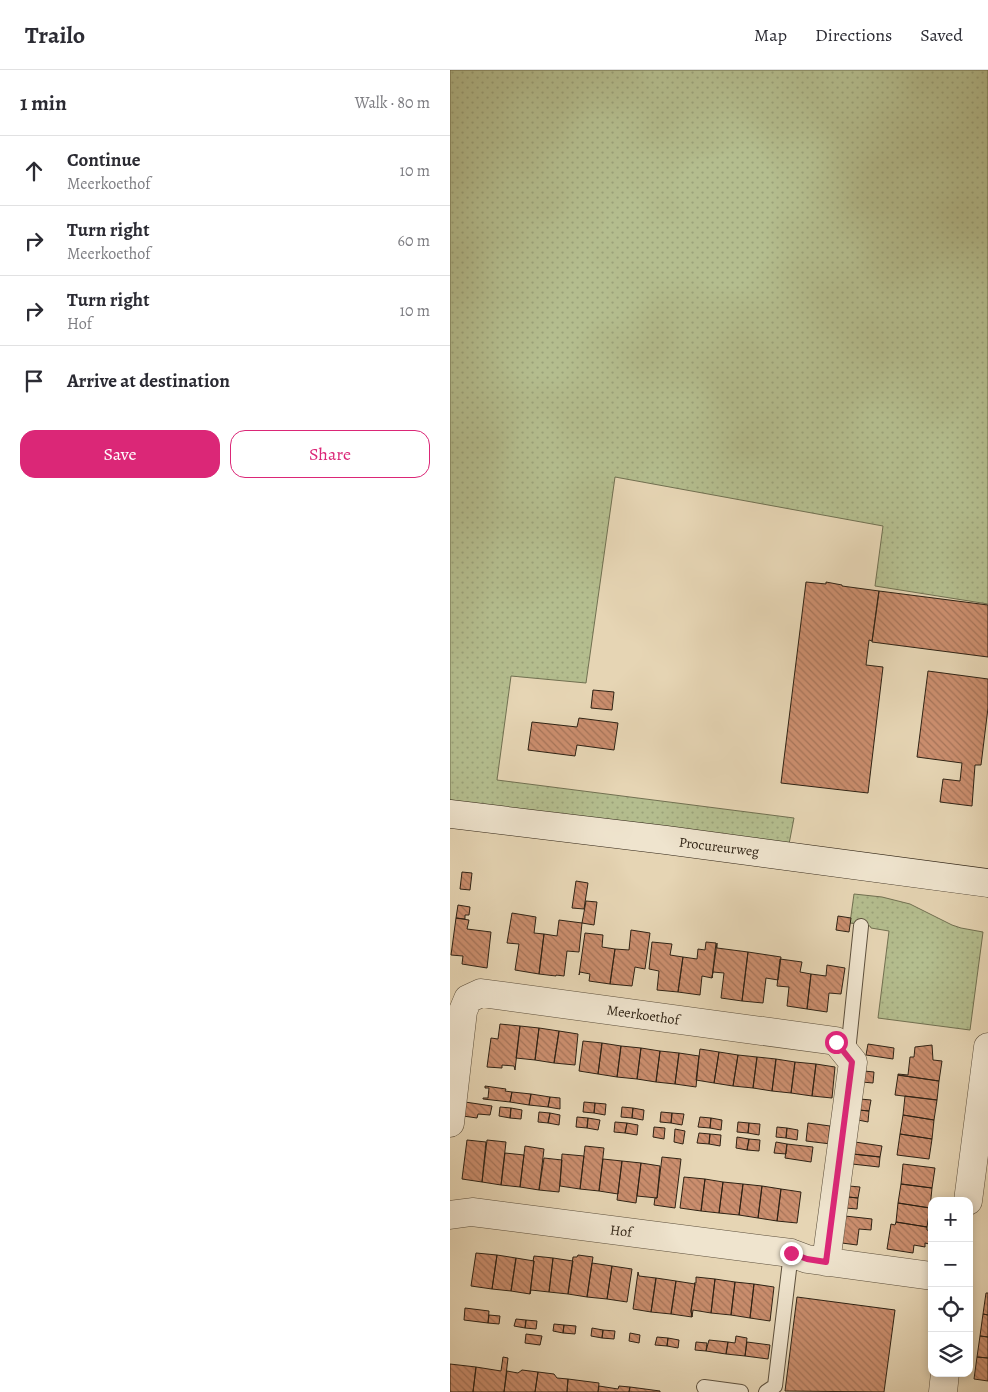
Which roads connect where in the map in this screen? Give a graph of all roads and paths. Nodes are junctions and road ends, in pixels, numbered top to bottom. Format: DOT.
graph roads {
  1 [pos="450,814"];
  2 [pos="988,884"];
  3 [pos="861,926"];
  4 [pos="456,1008"];
  5 [pos="988,1047"];
  6 [pos="843,1050"];
  7 [pos="450,1123"];
  8 [pos="975,1194"];
  9 [pos="450,1215"];
  10 [pos="791,1253"];
  11 [pos="826,1262"];
  12 [pos="928,1275"];
  13 [pos="944,1377"];
  14 [pos="704,1387"];
  15 [pos="741,1392"];
  16 [pos="766,1392"];
  17 [pos="942,1392"];
  1 -- 2 [label="street, Procureurweg"];
  3 -- 6 [label="lane"];
  4 -- 6 [label="street, Meerkoethof"];
  4 -- 7 [label="street"];
  5 -- 8 [label="street"];
  6 -- 11 [label="street"];
  9 -- 10 [label="street, Hof"];
  10 -- 11 [label="street, Hof"];
  10 -- 16 [label="lane"];
  11 -- 12 [label="street, Hof"];
  13 -- 17 [label="street"];
  14 -- 15 [label="lane"];
}
